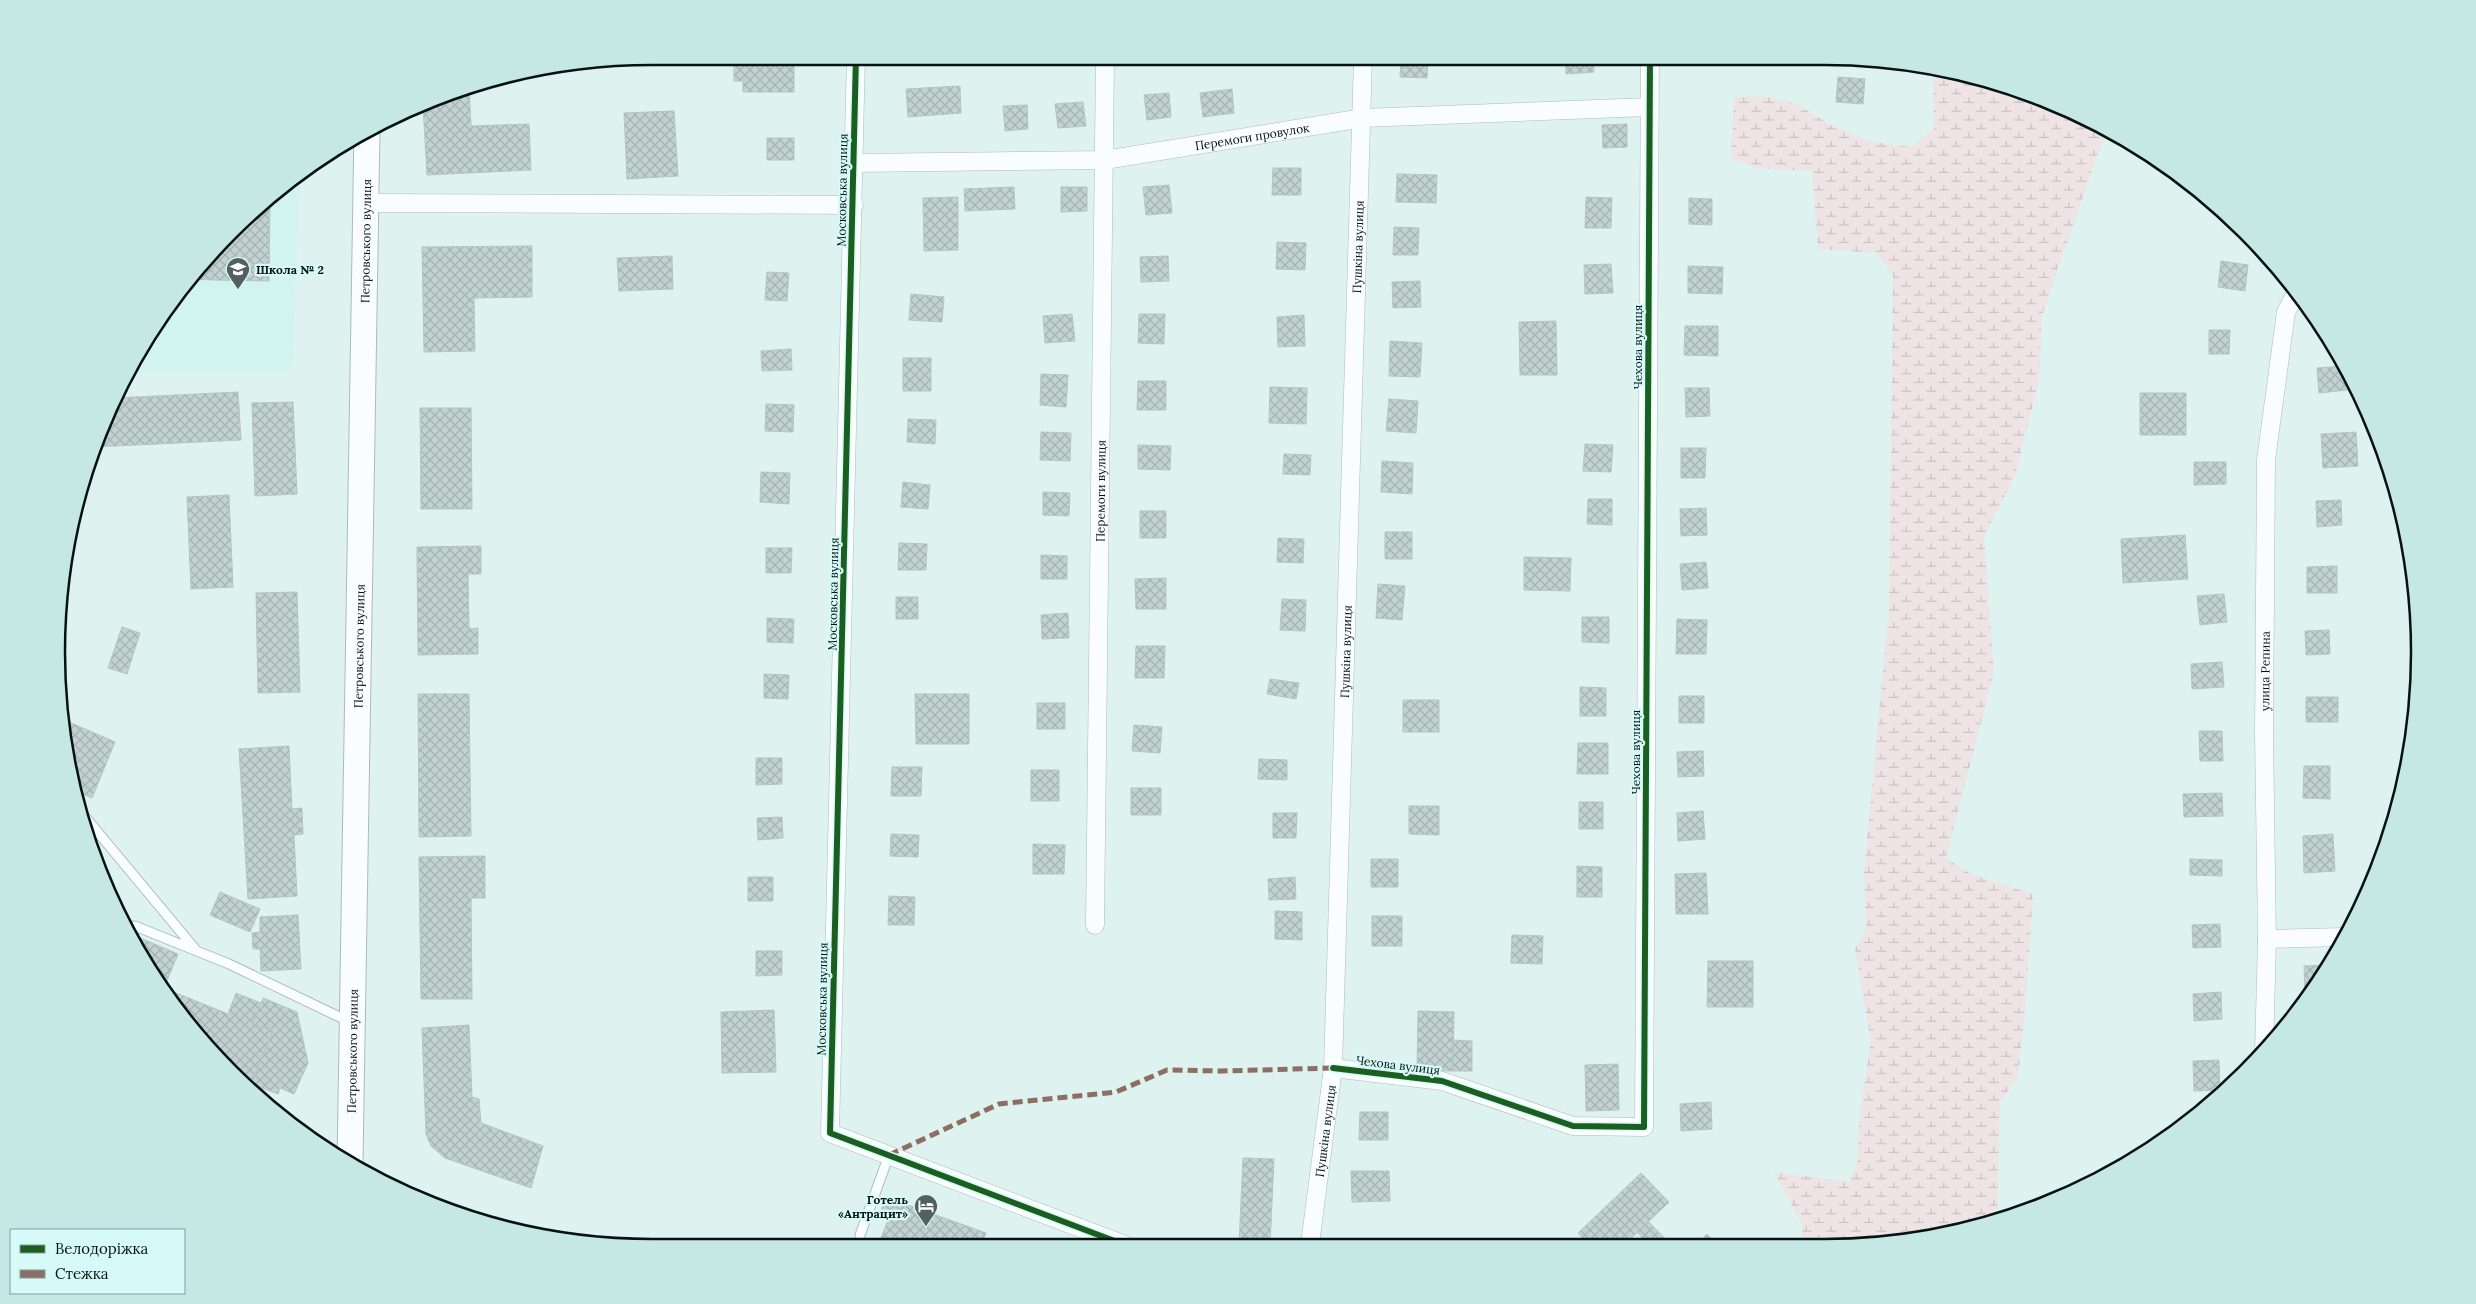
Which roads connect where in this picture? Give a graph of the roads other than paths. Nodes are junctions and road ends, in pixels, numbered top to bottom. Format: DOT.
graph roads {
  1 [pos="856,65"];
  2 [pos="1105,65"];
  3 [pos="1364,65"];
  4 [pos="1650,65"];
  5 [pos="1649,107"];
  6 [pos="1363,118"];
  7 [pos="367,139"];
  8 [pos="1105,160"];
  9 [pos="855,163"];
  10 [pos="367,203"];
  11 [pos="854,205"];
  12 [pos="2293,299"];
  13 [pos="91,824"];
  14 [pos="1095,925"];
  15 [pos="133,926"];
  16 [pos="2337,937"];
  17 [pos="2267,939"];
  18 [pos="196,951"];
  19 [pos="350,1022"];
  20 [pos="2264,1040"];
  21 [pos="1333,1068"];
  22 [pos="350,1155"];
  23 [pos="888,1155"];
  24 [pos="860,1235"];
  25 [pos="1109,1239"];
  26 [pos="1311,1239"];
  1 -- 9 [label="street, Московська вулиця"];
  2 -- 8 [label="street, Перемоги вулиця"];
  3 -- 6 [label="street, Пушкіна вулиця"];
  4 -- 5 [label="street, Чехова вулиця"];
  5 -- 6 [label="street, Перемоги провулок"];
  5 -- 21 [label="street, Чехова вулиця"];
  6 -- 8 [label="street, Перемоги провулок"];
  6 -- 21 [label="street, Пушкіна вулиця"];
  7 -- 10 [label="main road, Петровського вулиця"];
  8 -- 9 [label="street, Перемоги провулок"];
  8 -- 14 [label="street, Перемоги вулиця"];
  9 -- 11 [label="street, Московська вулиця"];
  10 -- 11 [label="street"];
  10 -- 19 [label="main road, Петровського вулиця"];
  11 -- 23 [label="street, Московська вулиця"];
  12 -- 17 [label="street, улица Репина"];
  13 -- 18 [label="lane"];
  15 -- 18 [label="lane"];
  16 -- 17 [label="street"];
  17 -- 20 [label="street, улица Репина"];
  18 -- 19 [label="lane"];
  19 -- 22 [label="main road, Петровського вулиця"];
  21 -- 26 [label="street, Пушкіна вулиця"];
  23 -- 24 [label="lane"];
  23 -- 25 [label="street"];
}
